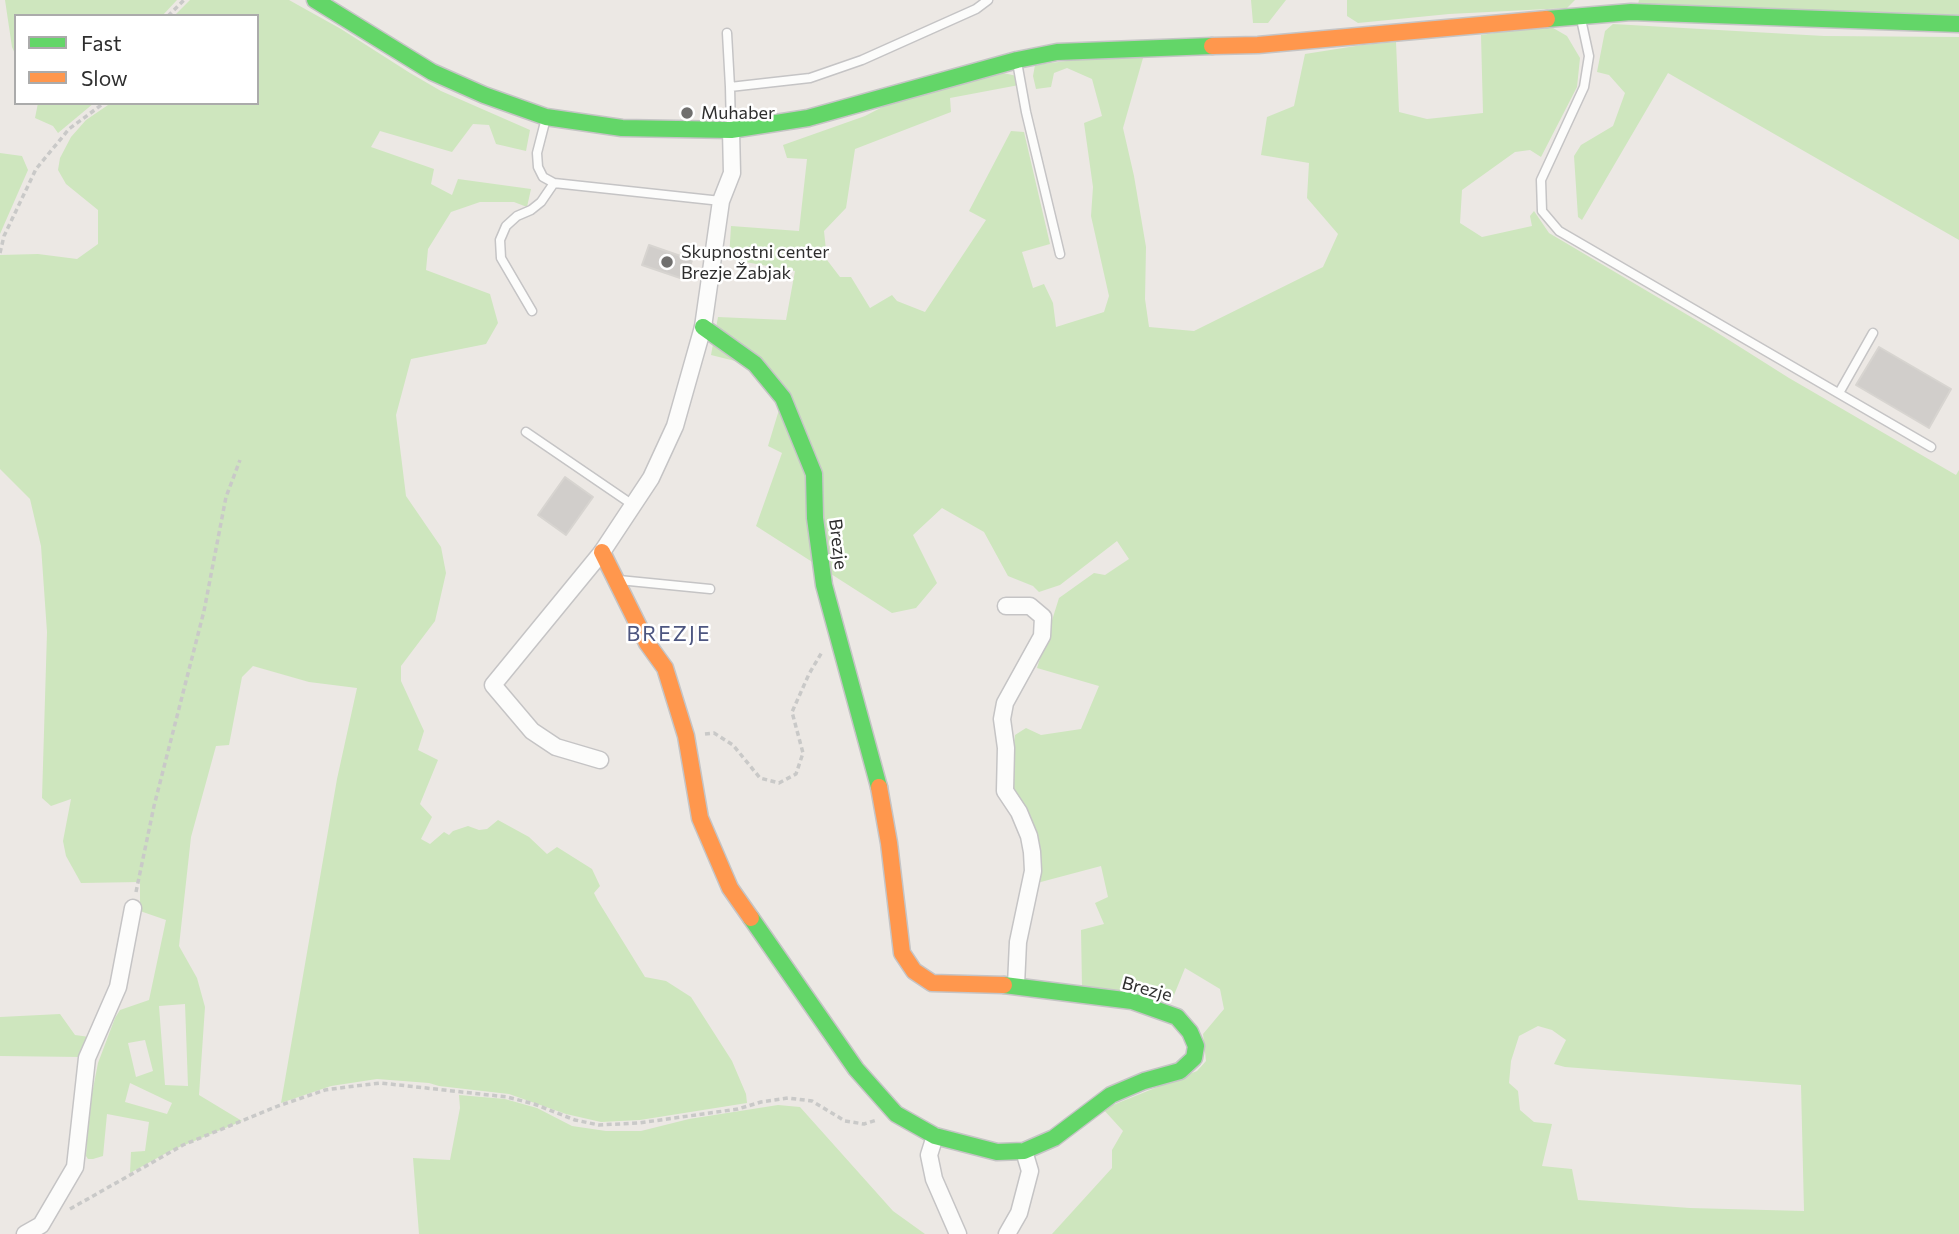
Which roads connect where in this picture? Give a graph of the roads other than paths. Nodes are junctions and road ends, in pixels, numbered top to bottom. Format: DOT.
graph roads {
  1 [pos="315,0"];
  2 [pos="988,0"];
  3 [pos="1581,16"];
  4 [pos="1959,24"];
  5 [pos="727,33"];
  6 [pos="1017,60"];
  7 [pos="730,87"];
  8 [pos="546,117"];
  9 [pos="731,130"];
  10 [pos="554,183"];
  11 [pos="721,201"];
  12 [pos="1060,254"];
  13 [pos="532,311"];
  14 [pos="703,327"];
  15 [pos="1873,333"];
  16 [pos="1839,393"];
  17 [pos="526,432"];
  18 [pos="1931,447"];
  19 [pos="634,505"];
  20 [pos="602,552"];
  21 [pos="617,579"];
  22 [pos="710,589"];
  23 [pos="1006,607"];
  24 [pos="600,760"];
  25 [pos="133,908"];
  26 [pos="1016,985"];
  27 [pos="935,1136"];
  28 [pos="1024,1151"];
  29 [pos="24,1234"];
  30 [pos="958,1234"];
  31 [pos="1007,1234"];
  1 -- 8 [label="street"];
  2 -- 7 [label="lane"];
  3 -- 4 [label="street"];
  3 -- 6 [label="street"];
  3 -- 16 [label="lane"];
  5 -- 7 [label="lane"];
  6 -- 9 [label="street"];
  6 -- 12 [label="lane"];
  7 -- 9 [label="lane"];
  8 -- 9 [label="street"];
  8 -- 10 [label="lane"];
  9 -- 11 [label="street"];
  10 -- 11 [label="lane"];
  10 -- 13 [label="lane"];
  11 -- 14 [label="street"];
  14 -- 19 [label="street"];
  14 -- 26 [label="street, Brezje"];
  15 -- 16 [label="lane"];
  16 -- 18 [label="lane"];
  17 -- 19 [label="lane"];
  19 -- 20 [label="street"];
  20 -- 21 [label="street, Brezje"];
  20 -- 24 [label="street"];
  21 -- 22 [label="lane"];
  21 -- 27 [label="street, Brezje"];
  23 -- 26 [label="street"];
  25 -- 29 [label="street"];
  26 -- 28 [label="street, Brezje"];
  27 -- 28 [label="street, Brezje"];
  27 -- 30 [label="street"];
  28 -- 31 [label="street"];
}
